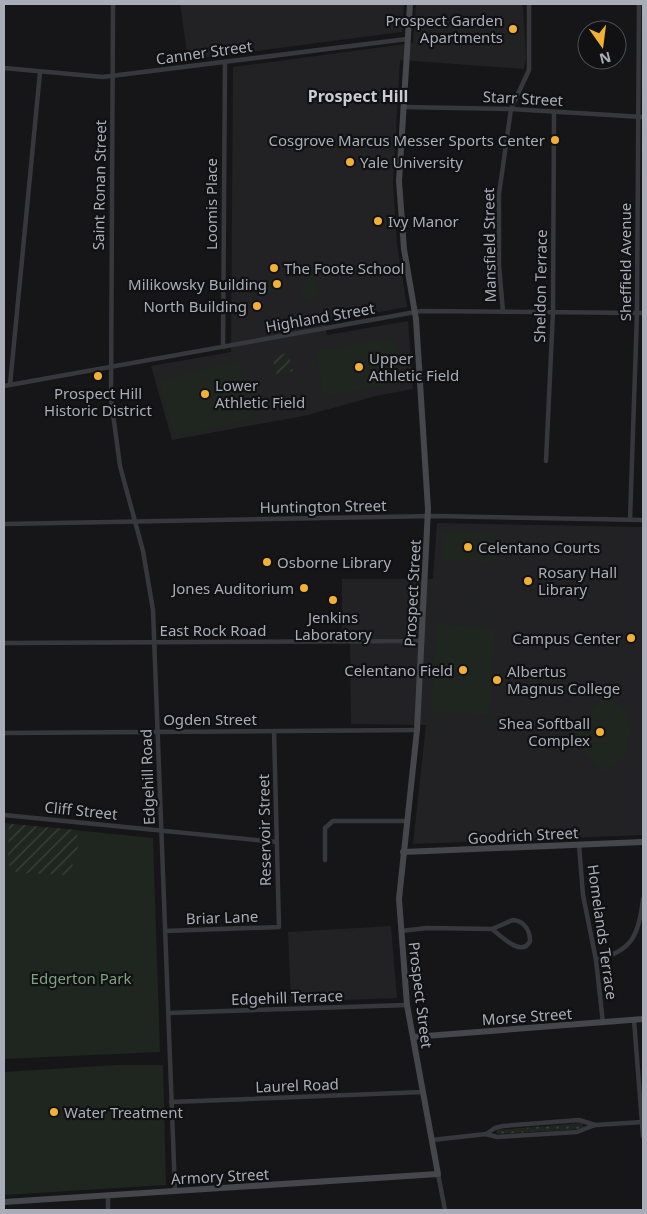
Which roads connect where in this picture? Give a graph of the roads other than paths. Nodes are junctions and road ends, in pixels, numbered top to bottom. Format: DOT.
graph roads {
  1 [pos="113,4"];
  2 [pos="410,4"];
  3 [pos="529,4"];
  4 [pos="639,4"];
  5 [pos="407,39"];
  6 [pos="225,62"];
  7 [pos="4,68"];
  8 [pos="40,72"];
  9 [pos="113,76"];
  10 [pos="402,108"];
  11 [pos="511,109"];
  12 [pos="554,112"];
  13 [pos="641,117"];
  14 [pos="414,312"];
  15 [pos="503,312"];
  16 [pos="552,312"];
  17 [pos="637,313"];
  18 [pos="643,313"];
  19 [pos="223,346"];
  20 [pos="110,367"];
  21 [pos="10,385"];
  22 [pos="4,386"];
  23 [pos="546,461"];
  24 [pos="428,516"];
  25 [pos="630,520"];
  26 [pos="643,520"];
  27 [pos="134,522"];
  28 [pos="4,524"];
  29 [pos="422,641"];
  30 [pos="155,642"];
  31 [pos="4,643"];
  32 [pos="417,730"];
  33 [pos="274,731"];
  34 [pos="158,732"];
  35 [pos="4,733"];
  36 [pos="4,815"];
  37 [pos="406,821"];
  38 [pos="162,830"];
  39 [pos="276,842"];
  40 [pos="643,842"];
  41 [pos="579,845"];
  42 [pos="403,852"];
  43 [pos="325,860"];
  44 [pos="643,899"];
  45 [pos="280,927"];
  46 [pos="492,929"];
  47 [pos="165,931"];
  48 [pos="401,931"];
  49 [pos="596,960"];
  50 [pos="407,1005"];
  51 [pos="168,1013"];
  52 [pos="643,1019"];
  53 [pos="634,1020"];
  54 [pos="603,1023"];
  55 [pos="413,1036"];
  56 [pos="423,1092"];
  57 [pos="171,1102"];
  58 [pos="643,1122"];
  59 [pos="595,1125"];
  60 [pos="486,1134"];
  61 [pos="643,1136"];
  62 [pos="432,1140"];
  63 [pos="438,1174"];
  64 [pos="175,1191"];
  65 [pos="108,1195"];
  66 [pos="4,1202"];
  67 [pos="108,1210"];
  68 [pos="445,1210"];
  1 -- 9 [label="street, Saint Ronan Street"];
  2 -- 5 [label="main road, Prospect Street"];
  3 -- 11 [label="street, Mansfield Street"];
  4 -- 13 [label="street, Sheffield Avenue"];
  5 -- 6 [label="street, Canner Street"];
  5 -- 10 [label="main road, Prospect Street"];
  6 -- 9 [label="street, Canner Street"];
  6 -- 19 [label="street, Loomis Place"];
  7 -- 8 [label="street, Canner Street"];
  8 -- 9 [label="street, Canner Street"];
  8 -- 21 [label="street"];
  9 -- 20 [label="street, Saint Ronan Street"];
  10 -- 11 [label="street, Starr Street"];
  10 -- 14 [label="main road, Prospect Street"];
  11 -- 12 [label="street, Starr Street"];
  11 -- 15 [label="street, Mansfield Street"];
  12 -- 13 [label="street, Starr Street"];
  12 -- 16 [label="street, Sheldon Terrace"];
  13 -- 17 [label="street, Sheffield Avenue"];
  14 -- 15 [label="street, Highland Street"];
  14 -- 19 [label="street, Highland Street"];
  14 -- 24 [label="main road, Prospect Street"];
  15 -- 16 [label="street, Highland Street"];
  16 -- 17 [label="street, Highland Street"];
  16 -- 23 [label="street, Sheldon Terrace"];
  17 -- 18 [label="street, Highland Street"];
  17 -- 25 [label="street, Sheffield Avenue"];
  19 -- 20 [label="street, Highland Street"];
  20 -- 21 [label="street, Highland Street"];
  20 -- 27 [label="street, Edgehill Road"];
  21 -- 22 [label="street, Highland Street"];
  24 -- 25 [label="street, Huntington Street"];
  24 -- 27 [label="street, Huntington Street"];
  24 -- 29 [label="main road, Prospect Street"];
  25 -- 26 [label="street, Huntington Street"];
  27 -- 28 [label="street, Huntington Street"];
  27 -- 30 [label="street, Edgehill Road"];
  29 -- 30 [label="street, East Rock Road"];
  29 -- 32 [label="main road, Prospect Street"];
  30 -- 31 [label="street, East Rock Road"];
  30 -- 34 [label="street, Edgehill Road"];
  32 -- 33 [label="street, Ogden Street"];
  32 -- 37 [label="main road, Prospect Street"];
  33 -- 34 [label="street, Ogden Street"];
  33 -- 39 [label="street, Reservoir Street"];
  34 -- 35 [label="street, Ogden Street"];
  34 -- 38 [label="street, Edgehill Road"];
  36 -- 38 [label="street, Cliff Street"];
  37 -- 42 [label="main road, Prospect Street"];
  37 -- 43 [label="street"];
  38 -- 39 [label="street, Cliff Street"];
  38 -- 47 [label="street, Edgehill Road"];
  39 -- 45 [label="street, Reservoir Street"];
  40 -- 41 [label="main road, Goodrich Street"];
  41 -- 42 [label="main road, Goodrich Street"];
  41 -- 49 [label="street, Homelands Terrace"];
  42 -- 48 [label="main road, Prospect Street"];
  44 -- 49 [label="street"];
  45 -- 47 [label="street, Briar Lane"];
  46 -- 46 [label="street"];
  46 -- 48 [label="street"];
  47 -- 51 [label="street, Edgehill Road"];
  48 -- 50 [label="main road, Prospect Street"];
  49 -- 54 [label="street, Homelands Terrace"];
  50 -- 51 [label="street, Edgehill Terrace"];
  50 -- 55 [label="main road, Prospect Street"];
  51 -- 57 [label="street, Edgehill Road"];
  52 -- 53 [label="main road, Morse Street"];
  53 -- 54 [label="main road, Morse Street"];
  53 -- 58 [label="street"];
  54 -- 55 [label="main road, Morse Street"];
  55 -- 56 [label="main road, Prospect Street"];
  56 -- 57 [label="street, Laurel Road"];
  56 -- 62 [label="main road, Prospect Street"];
  57 -- 64 [label="street, Edgehill Road"];
  58 -- 59 [label="street"];
  58 -- 61 [label="street"];
  59 -- 60 [label="street"];
  59 -- 60 [label="street"];
  60 -- 62 [label="street"];
  62 -- 63 [label="main road, Prospect Street"];
  63 -- 64 [label="main road, Armory Street"];
  63 -- 68 [label="street, Prospect Street"];
  64 -- 65 [label="main road, Armory Street"];
  65 -- 66 [label="main road, Armory Street"];
  65 -- 67 [label="street"];
}
